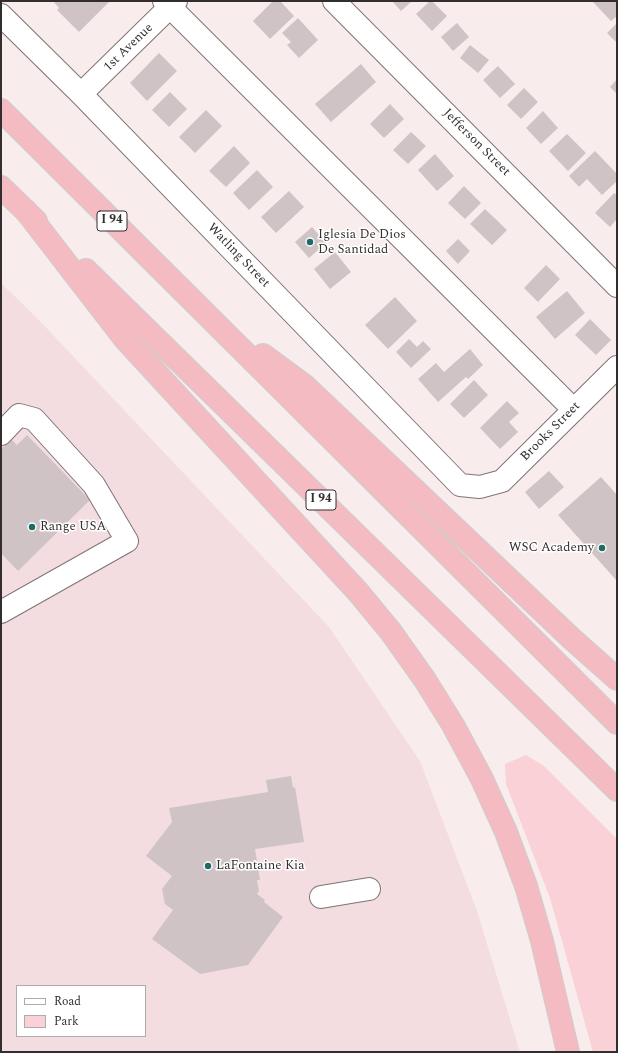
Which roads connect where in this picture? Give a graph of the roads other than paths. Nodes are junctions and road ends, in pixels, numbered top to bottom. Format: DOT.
graph roads {
  1 [pos="334,1"];
  2 [pos="170,3"];
  3 [pos="1,15"];
  4 [pos="81,94"];
  5 [pos="1,110"];
  6 [pos="1,187"];
  7 [pos="26,211"];
  8 [pos="617,286"];
  9 [pos="206,314"];
  10 [pos="617,367"];
  11 [pos="574,410"];
  12 [pos="2,431"];
  13 [pos="480,487"];
  14 [pos="1,612"];
  15 [pos="617,679"];
  16 [pos="617,723"];
  17 [pos="617,790"];
  18 [pos="369,890"];
  19 [pos="321,897"];
  20 [pos="568,1052"];
  1 -- 8 [label="street, Jefferson Street"];
  2 -- 4 [label="street, 1st Avenue"];
  2 -- 11 [label="street"];
  3 -- 4 [label="street, Watling Street"];
  4 -- 13 [label="street, Watling Street"];
  5 -- 9 [label="highway, I 94"];
  6 -- 7 [label="highway, I 94"];
  7 -- 17 [label="highway, I 94"];
  7 -- 20 [label="highway"];
  9 -- 15 [label="highway"];
  9 -- 16 [label="highway, I 94"];
  10 -- 11 [label="street, Brooks Street"];
  11 -- 13 [label="street, Brooks Street"];
  12 -- 14 [label="street"];
  18 -- 19 [label="street"];
}
